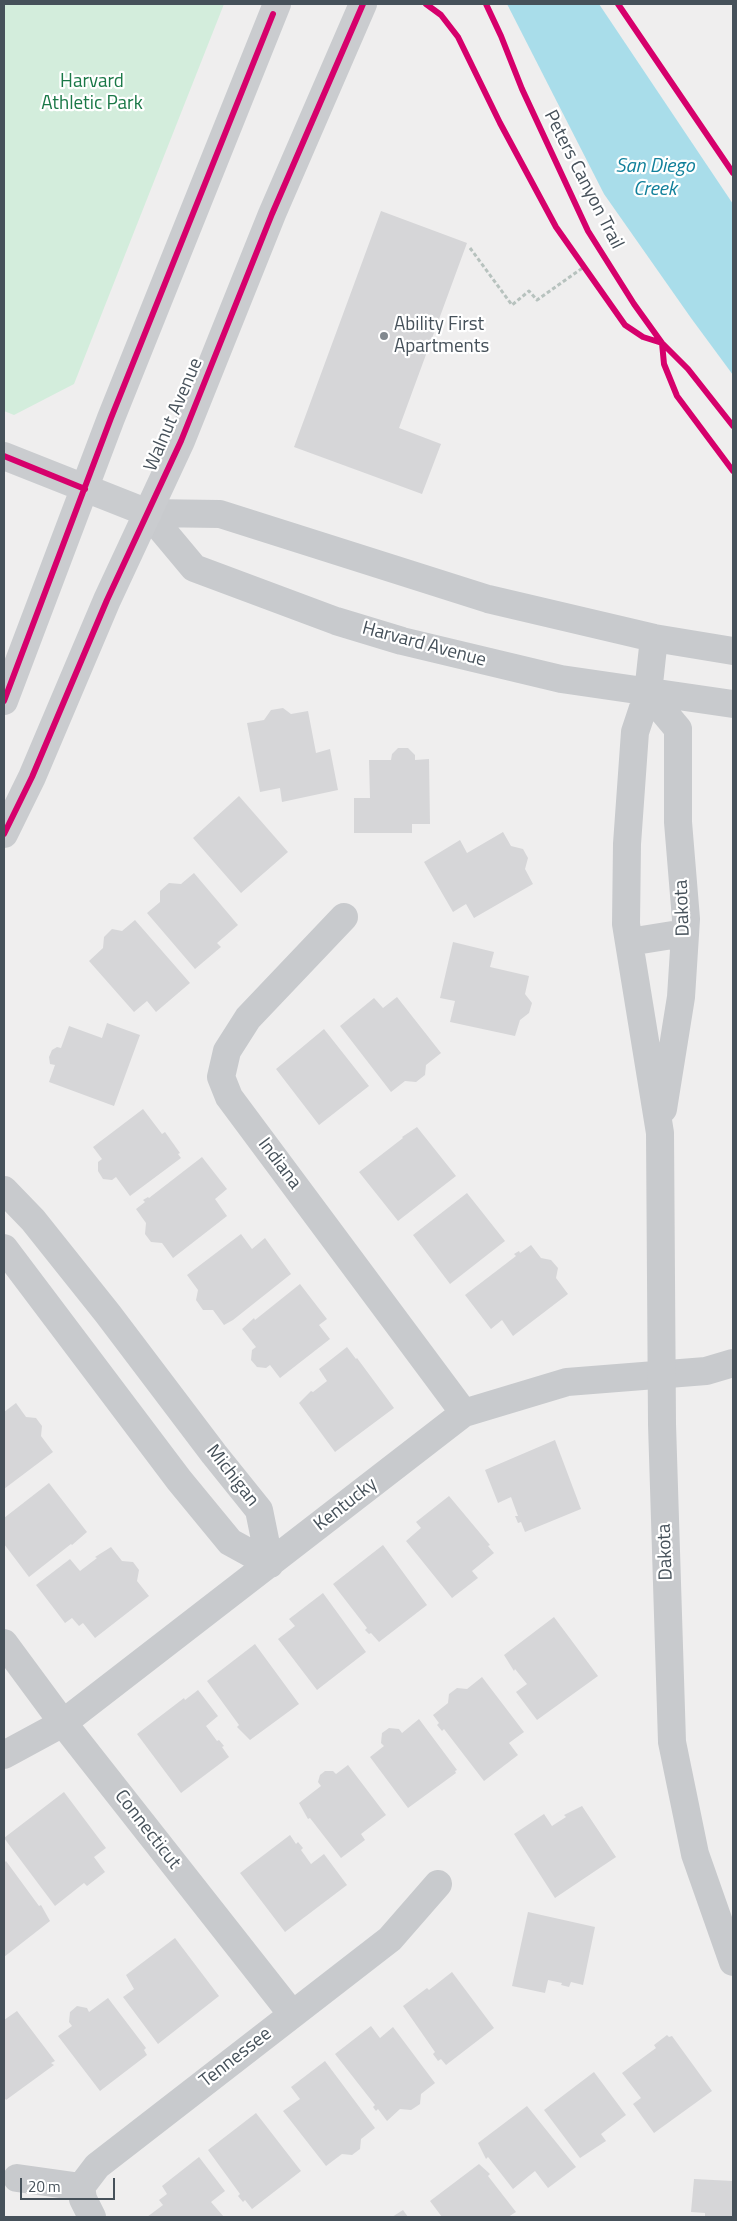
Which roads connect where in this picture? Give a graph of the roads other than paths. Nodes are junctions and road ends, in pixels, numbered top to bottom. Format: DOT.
graph roads {
  1 [pos="277,4"];
  2 [pos="363,4"];
  3 [pos="4,456"];
  4 [pos="85,489"];
  5 [pos="148,513"];
  6 [pos="654,638"];
  7 [pos="733,651"];
  8 [pos="648,693"];
  9 [pos="4,701"];
  10 [pos="733,704"];
  11 [pos="4,834"];
  12 [pos="344,918"];
  13 [pos="685,933"];
  14 [pos="629,942"];
  15 [pos="660,1132"];
  16 [pos="4,1190"];
  17 [pos="4,1248"];
  18 [pos="733,1363"];
  19 [pos="661,1375"];
  20 [pos="182,1412"];
  21 [pos="464,1413"];
  22 [pos="148,1439"];
  23 [pos="270,1564"];
  24 [pos="4,1643"];
  25 [pos="63,1723"];
  26 [pos="4,1755"];
  27 [pos="438,1884"];
  28 [pos="733,1962"];
  29 [pos="292,2014"];
  30 [pos="17,2178"];
  31 [pos="81,2187"];
  32 [pos="92,2217"];
  1 -- 4 [label="main road"];
  2 -- 5 [label="main road, Walnut Avenue"];
  3 -- 4 [label="main road, Harvard Avenue"];
  4 -- 5 [label="main road, Harvard Avenue"];
  4 -- 9 [label="main road"];
  5 -- 6 [label="street, Harvard Avenue"];
  5 -- 8 [label="street, Harvard Avenue"];
  5 -- 11 [label="main road, Walnut Avenue"];
  6 -- 7 [label="street, Harvard Avenue"];
  6 -- 8 [label="street, Dakota"];
  8 -- 10 [label="street, Harvard Avenue"];
  8 -- 13 [label="street, Dakota"];
  8 -- 14 [label="street, Dakota"];
  12 -- 21 [label="street, Indiana"];
  13 -- 14 [label="street"];
  13 -- 15 [label="street, Dakota"];
  14 -- 15 [label="street, Dakota"];
  15 -- 19 [label="street, Dakota"];
  16 -- 20 [label="street, Michigan"];
  17 -- 22 [label="street"];
  18 -- 19 [label="street, Kentucky"];
  19 -- 21 [label="street, Kentucky"];
  19 -- 28 [label="street, Dakota"];
  20 -- 22 [label="street"];
  20 -- 23 [label="street, Michigan"];
  21 -- 23 [label="street, Kentucky"];
  22 -- 23 [label="street"];
  23 -- 25 [label="street, Kentucky"];
  24 -- 25 [label="street, Connecticut"];
  25 -- 26 [label="street, Kentucky"];
  25 -- 29 [label="street, Connecticut"];
  27 -- 29 [label="street, Tennessee"];
  29 -- 31 [label="street, Tennessee"];
  30 -- 31 [label="street"];
  31 -- 32 [label="street"];
}
